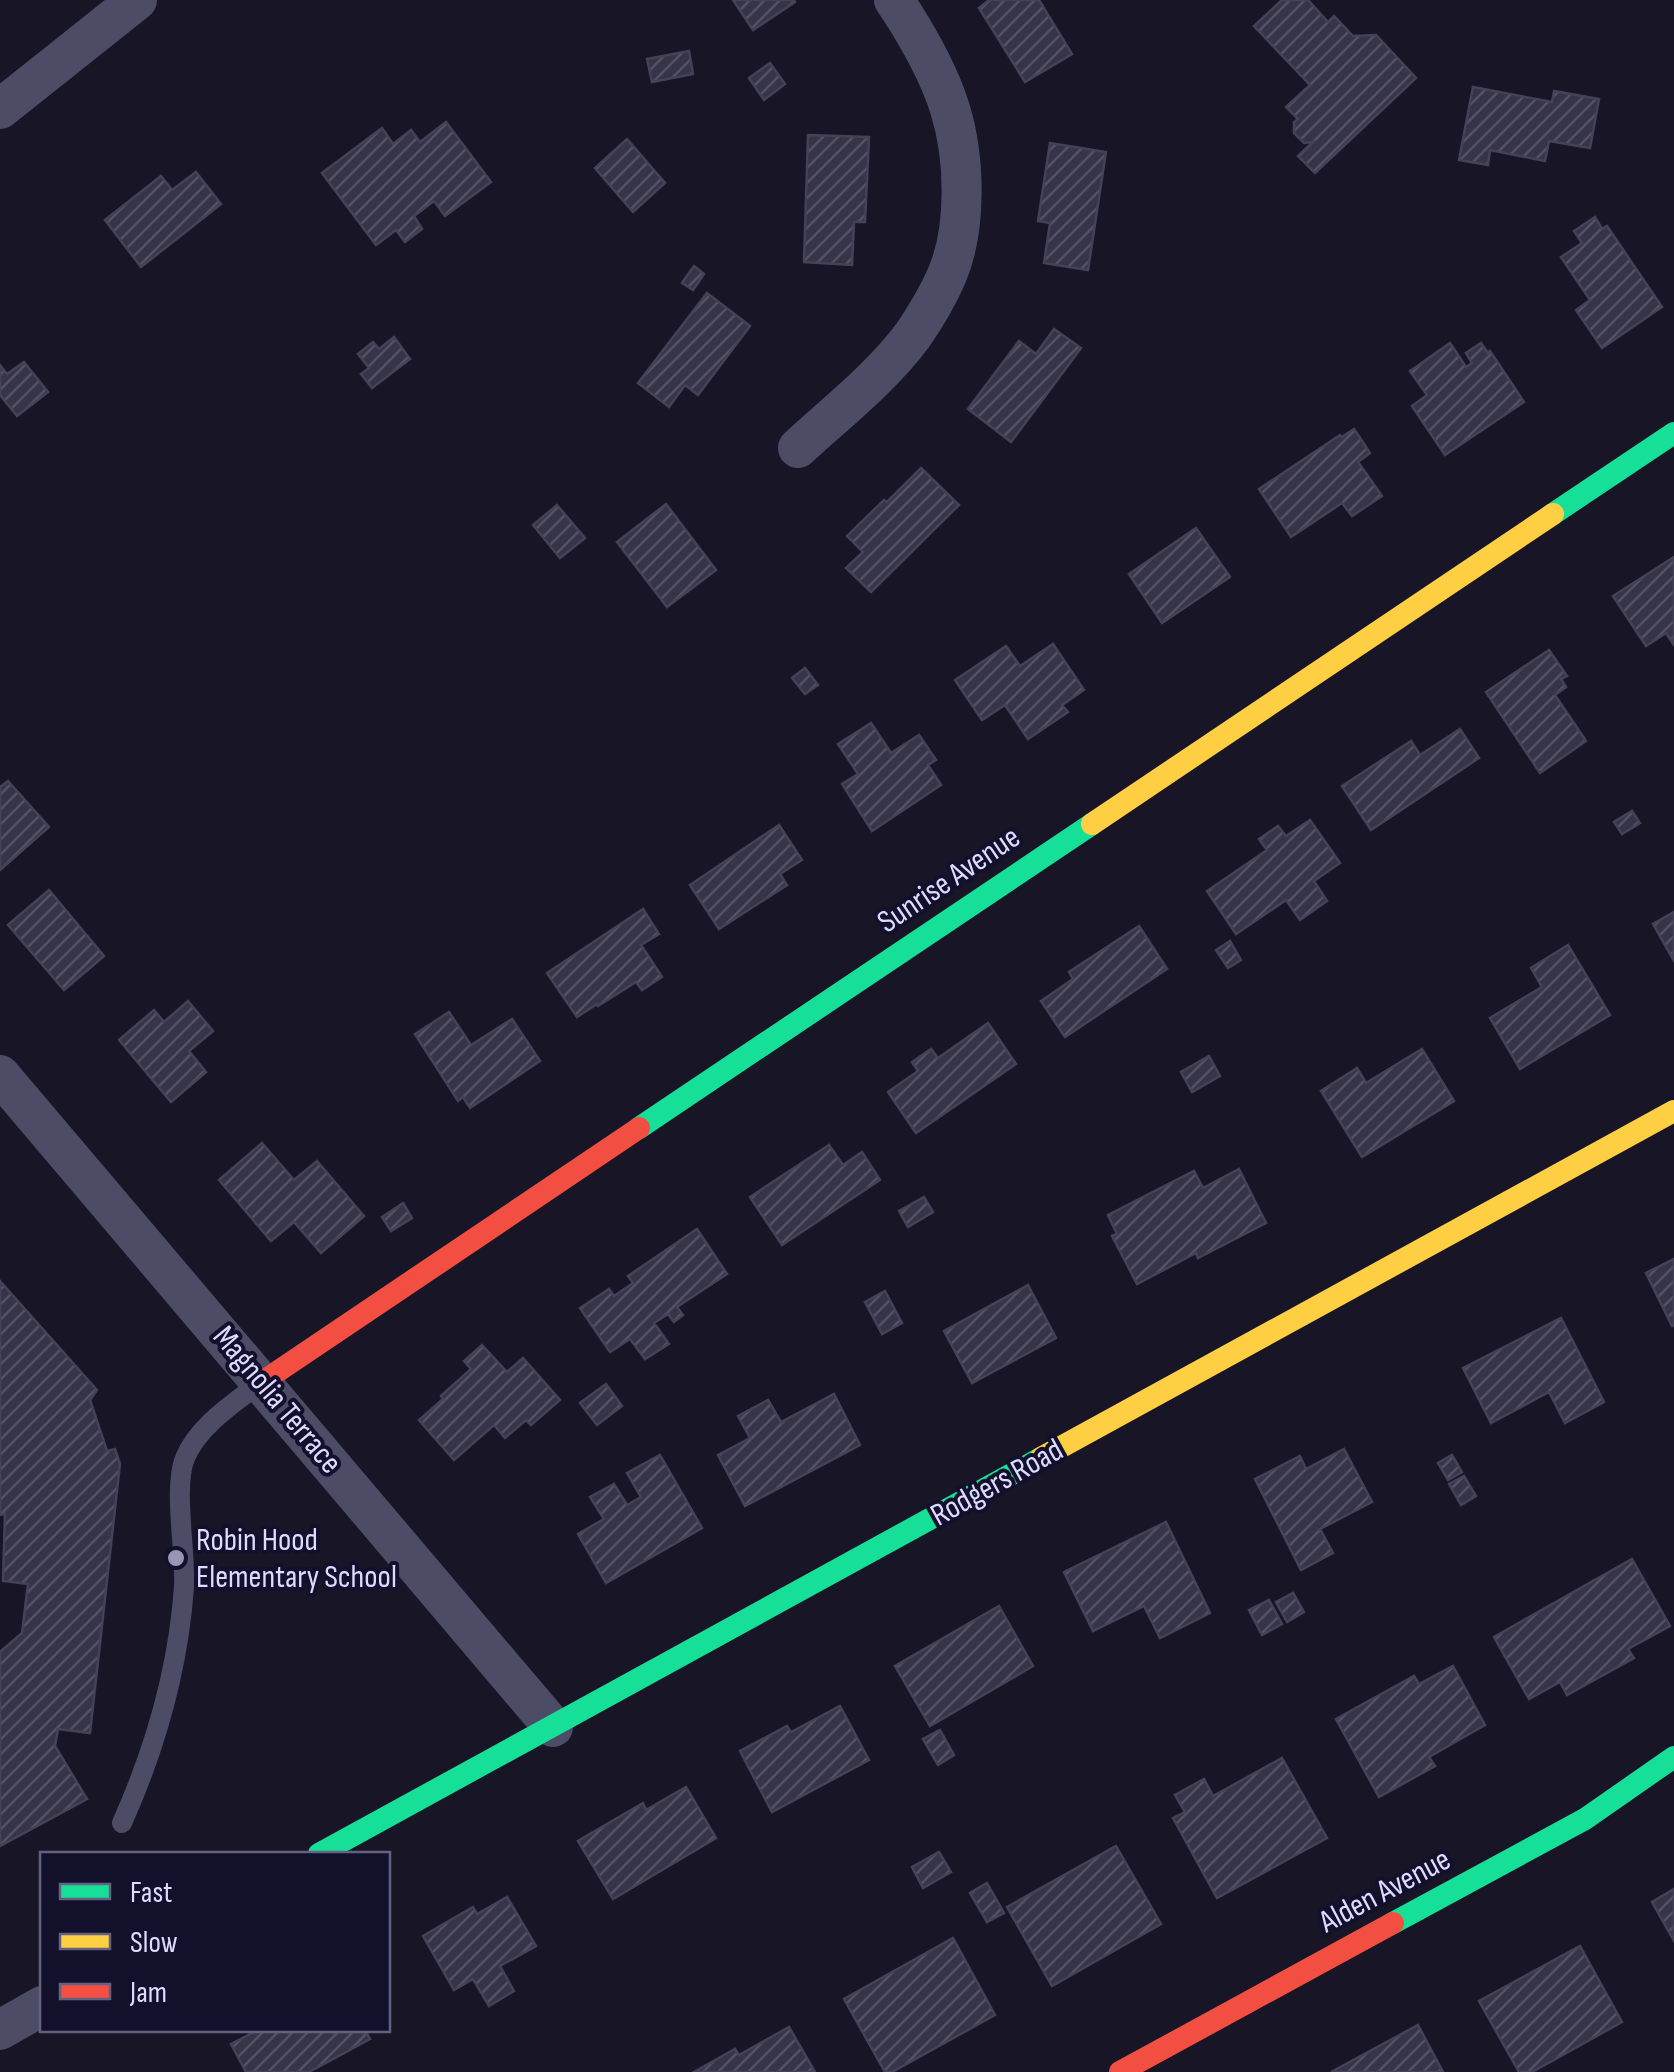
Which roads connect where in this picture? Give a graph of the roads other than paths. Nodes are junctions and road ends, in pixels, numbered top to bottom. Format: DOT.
graph roads {
  1 [pos="137,0"];
  2 [pos="894,0"];
  3 [pos="0,108"];
  4 [pos="1674,433"];
  5 [pos="798,448"];
  6 [pos="0,1075"];
  7 [pos="1674,1111"];
  8 [pos="262,1382"];
  9 [pos="553,1726"];
  10 [pos="1674,1757"];
  11 [pos="122,1823"];
  12 [pos="324,1852"];
  13 [pos="40,2007"];
  14 [pos="0,2030"];
  15 [pos="1120,2072"];
  1 -- 3 [label="street"];
  2 -- 5 [label="street"];
  4 -- 8 [label="street, Sunrise Avenue"];
  6 -- 8 [label="street, Magnolia Terrace"];
  7 -- 9 [label="street, Rodgers Road"];
  8 -- 9 [label="street, Magnolia Terrace"];
  8 -- 11 [label="lane"];
  9 -- 12 [label="street, Rodgers Road"];
  10 -- 15 [label="street, Alden Avenue"];
  13 -- 14 [label="street"];
}
